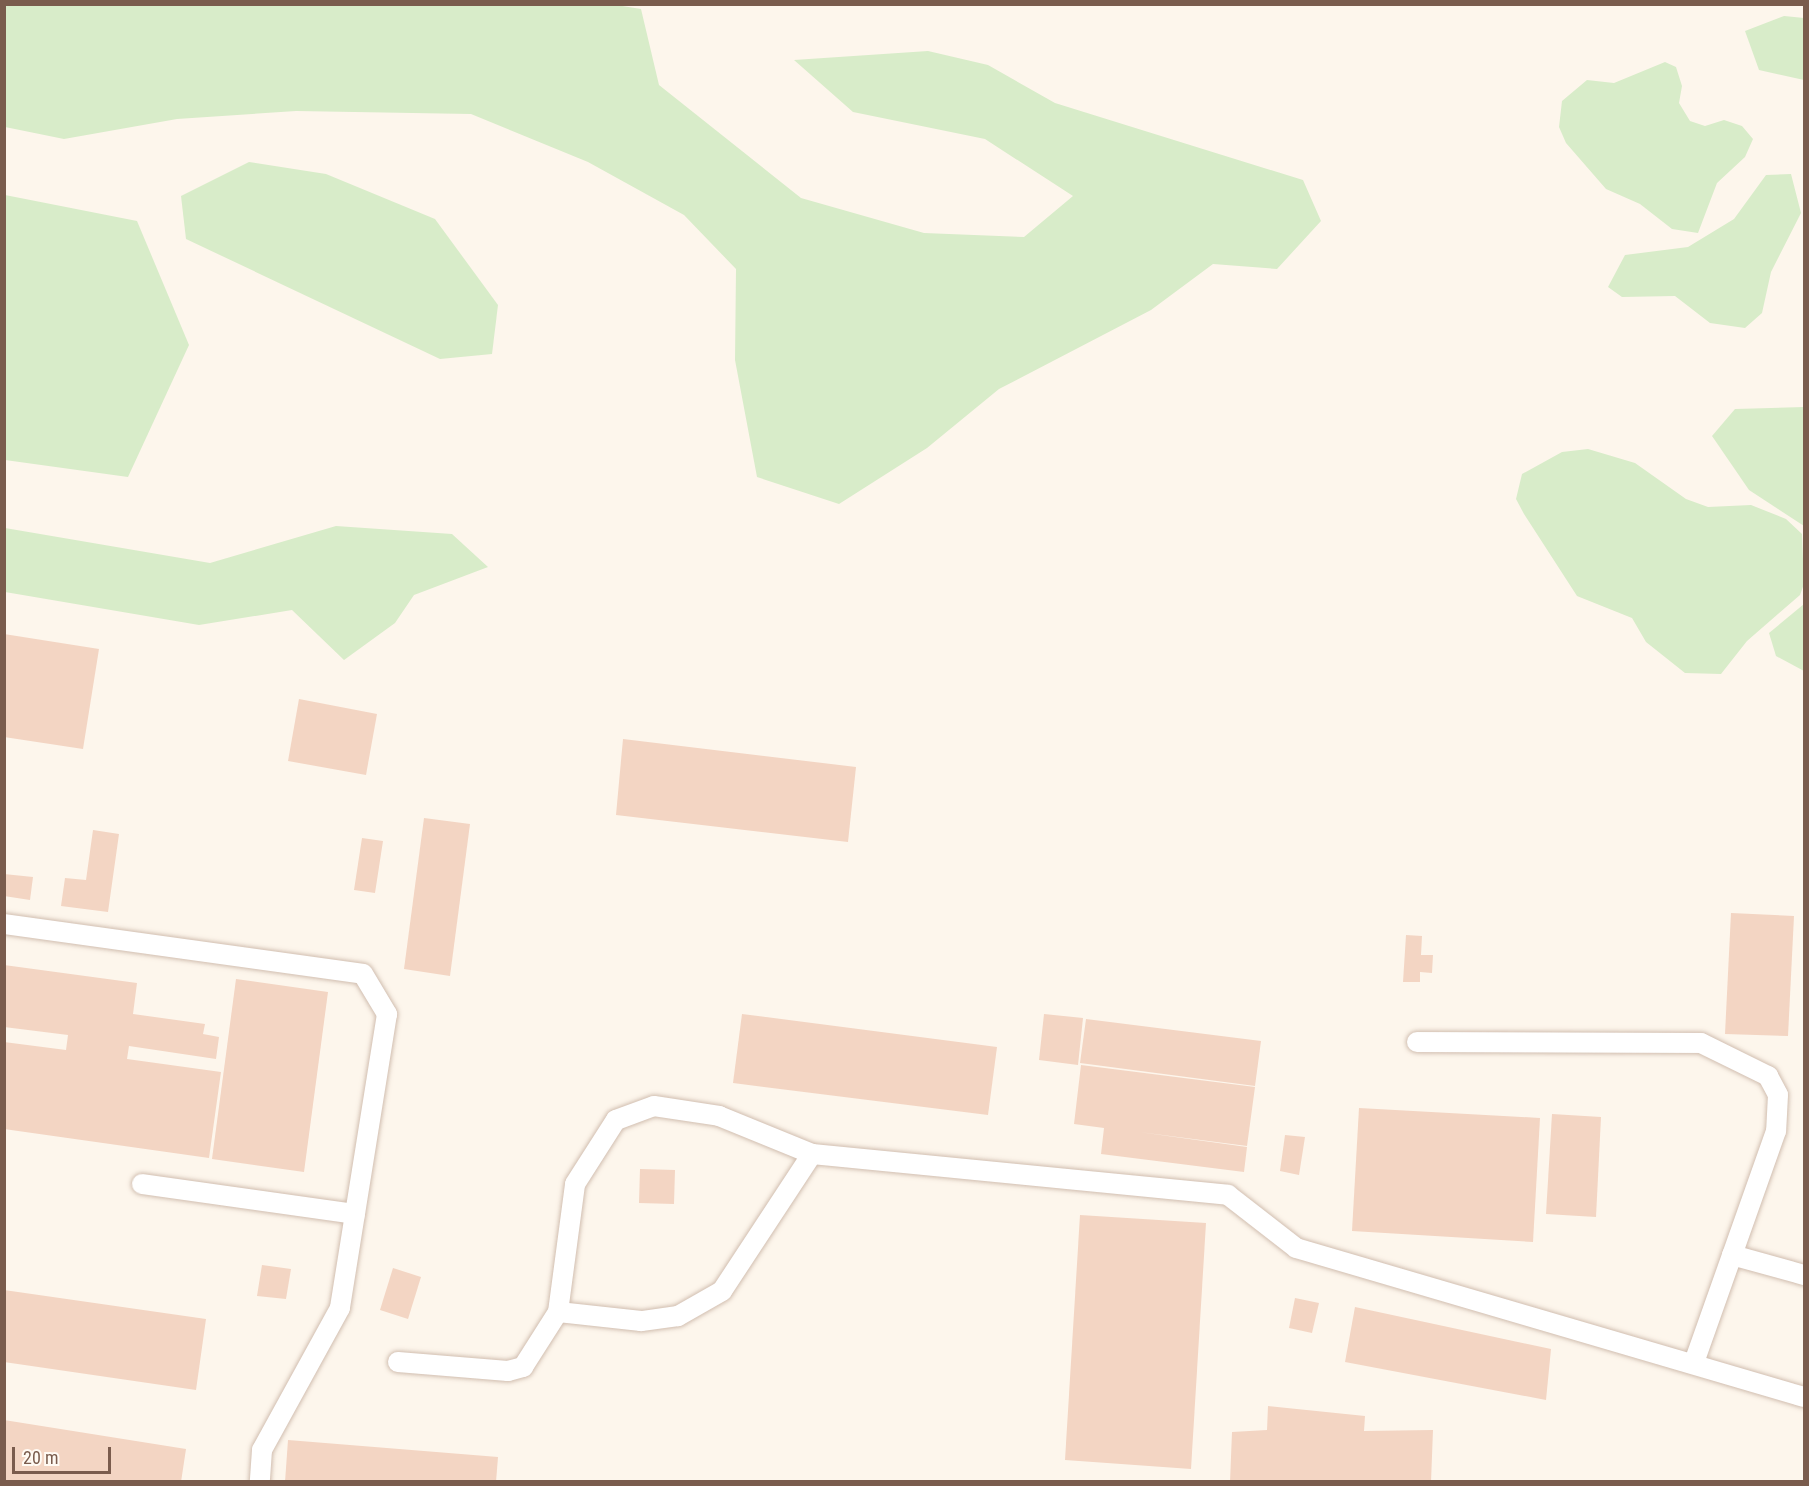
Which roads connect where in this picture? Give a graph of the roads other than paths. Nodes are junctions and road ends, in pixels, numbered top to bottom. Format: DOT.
graph roads {
  1 [pos="4,924"];
  2 [pos="1417,1042"];
  3 [pos="812,1154"];
  4 [pos="142,1184"];
  5 [pos="355,1214"];
  6 [pos="1732,1255"];
  7 [pos="1804,1275"];
  8 [pos="558,1312"];
  9 [pos="398,1362"];
  10 [pos="1694,1363"];
  11 [pos="1804,1397"];
  12 [pos="260,1482"];
  1 -- 5 [label="lane"];
  2 -- 6 [label="lane"];
  3 -- 8 [label="lane"];
  3 -- 8 [label="lane"];
  3 -- 10 [label="lane"];
  4 -- 5 [label="lane"];
  5 -- 12 [label="lane"];
  6 -- 7 [label="lane"];
  6 -- 10 [label="lane"];
  8 -- 9 [label="lane"];
  10 -- 11 [label="lane"];
}
